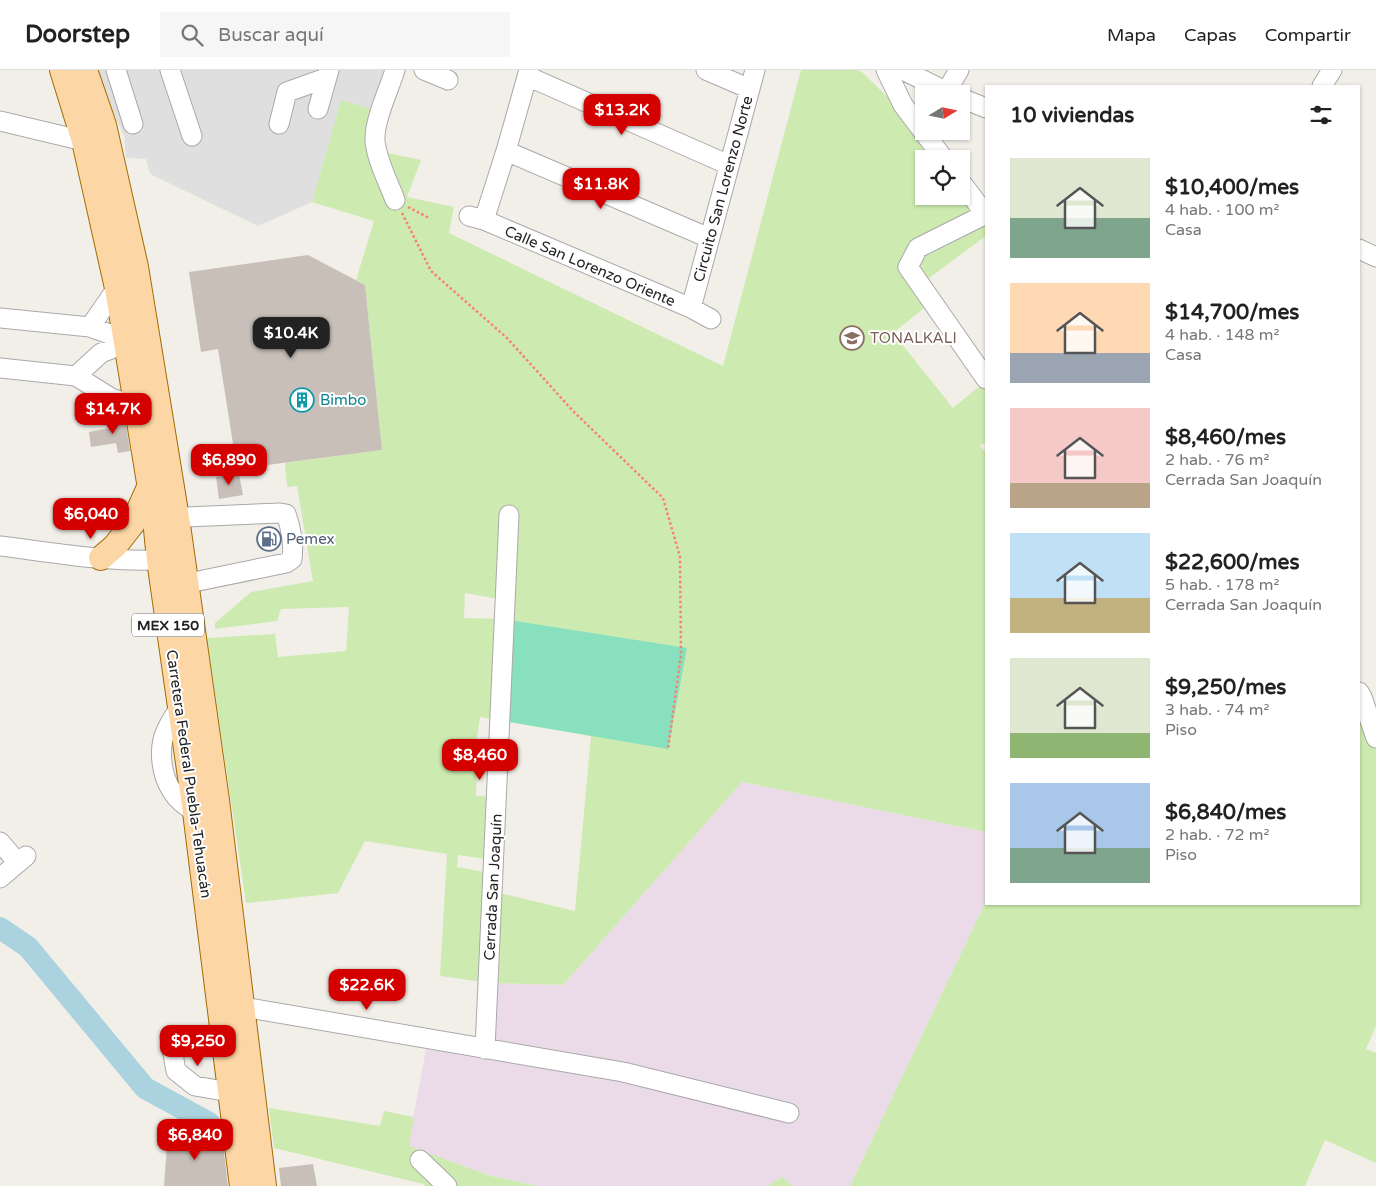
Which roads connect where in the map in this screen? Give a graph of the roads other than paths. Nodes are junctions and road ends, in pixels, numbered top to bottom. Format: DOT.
graph roads {
  1 [pos="62,70"];
  2 [pos="85,70"];
  3 [pos="116,70"];
  4 [pos="170,70"];
  5 [pos="395,70"];
  6 [pos="424,70"];
  7 [pos="706,70"];
  8 [pos="755,70"];
  9 [pos="886,70"];
  10 [pos="903,70"];
  11 [pos="959,70"];
  12 [pos="1332,70"];
  13 [pos="528,73"];
  14 [pos="327,74"];
  15 [pos="448,80"];
  16 [pos="934,85"];
  17 [pos="955,85"];
  18 [pos="1323,85"];
  19 [pos="750,89"];
  20 [pos="970,101"];
  21 [pos="985,108"];
  22 [pos="318,109"];
  23 [pos="0,121"];
  24 [pos="133,124"];
  25 [pos="279,124"];
  26 [pos="192,136"];
  27 [pos="84,140"];
  28 [pos="937,150"];
  29 [pos="506,151"];
  30 [pos="729,165"];
  31 [pos="970,194"];
  32 [pos="395,200"];
  33 [pos="985,213"];
  34 [pos="985,214"];
  35 [pos="710,238"];
  36 [pos="1360,249"];
  37 [pos="1376,257"];
  38 [pos="117,288"];
  39 [pos="691,308"];
  40 [pos="0,318"];
  41 [pos="711,319"];
  42 [pos="90,327"];
  43 [pos="127,341"];
  44 [pos="0,368"];
  45 [pos="76,376"];
  46 [pos="985,378"];
  47 [pos="137,402"];
  48 [pos="150,485"];
  49 [pos="509,515"];
  50 [pos="166,518"];
  51 [pos="0,546"];
  52 [pos="101,558"];
  53 [pos="183,558"];
  54 [pos="159,560"];
  55 [pos="186,584"];
  56 [pos="163,587"];
  57 [pos="1360,694"];
  58 [pos="1376,738"];
  59 [pos="0,842"];
  60 [pos="0,878"];
  61 [pos="243,1007"];
  62 [pos="170,1037"];
  63 [pos="485,1049"];
  64 [pos="230,1092"];
  65 [pos="789,1113"];
  66 [pos="420,1160"];
  67 [pos="242,1186"];
  68 [pos="264,1186"];
  69 [pos="447,1186"];
  1 -- 27 [label="main road, Carretera Federal Puebla-Tehuacán / MEX 150"];
  2 -- 50 [label="main road, Carretera Federal Puebla-Tehuacán / MEX 150"];
  3 -- 24 [label="street"];
  4 -- 26 [label="street"];
  5 -- 32 [label="street"];
  6 -- 15 [label="street"];
  7 -- 19 [label="street"];
  8 -- 19 [label="street, Circuito San Lorenzo Norte"];
  9 -- 28 [label="street"];
  10 -- 16 [label="street"];
  11 -- 17 [label="street"];
  12 -- 18 [label="street"];
  13 -- 29 [label="street"];
  13 -- 30 [label="street"];
  14 -- 22 [label="street"];
  14 -- 25 [label="street"];
  19 -- 30 [label="street, Circuito San Lorenzo Norte"];
  20 -- 21 [label="street"];
  23 -- 27 [label="street"];
  27 -- 38 [label="main road, Carretera Federal Puebla-Tehuacán / MEX 150"];
  29 -- 35 [label="street"];
  29 -- 39 [label="street, Calle San Lorenzo Oriente"];
  30 -- 35 [label="street, Circuito San Lorenzo Norte"];
  31 -- 33 [label="street"];
  34 -- 46 [label="street"];
  35 -- 39 [label="street, Circuito San Lorenzo Norte"];
  36 -- 37 [label="street"];
  38 -- 42 [label="street"];
  38 -- 43 [label="main road, Carretera Federal Puebla-Tehuacán / MEX 150"];
  39 -- 41 [label="street, Calle San Lorenzo Oriente"];
  40 -- 42 [label="street"];
  42 -- 43 [label="street"];
  43 -- 45 [label="street"];
  43 -- 47 [label="main road, Carretera Federal Puebla-Tehuacán / MEX 150"];
  44 -- 45 [label="street"];
  45 -- 47 [label="street"];
  47 -- 48 [label="main road, Carretera Federal Puebla-Tehuacán / MEX 150"];
  48 -- 50 [label="main road, Carretera Federal Puebla-Tehuacán / MEX 150"];
  48 -- 52 [label="main road"];
  49 -- 63 [label="street, Cerrada San Joaquín"];
  50 -- 53 [label="main road, Carretera Federal Puebla-Tehuacán / MEX 150"];
  50 -- 54 [label="main road, Carretera Federal Puebla-Tehuacán / MEX 150"];
  50 -- 55 [label="street"];
  51 -- 52 [label="street"];
  52 -- 54 [label="street"];
  53 -- 54 [label="street"];
  53 -- 55 [label="main road, Carretera Federal Puebla-Tehuacán / MEX 150"];
  54 -- 56 [label="main road, Carretera Federal Puebla-Tehuacán / MEX 150"];
  55 -- 56 [label="street"];
  55 -- 61 [label="main road, Carretera Federal Puebla-Tehuacán / MEX 150"];
  56 -- 64 [label="main road, Carretera Federal Puebla-Tehuacán / MEX 150"];
  57 -- 58 [label="street"];
  59 -- 60 [label="street"];
  61 -- 63 [label="street"];
  61 -- 68 [label="main road, Carretera Federal Puebla-Tehuacán / MEX 150"];
  62 -- 64 [label="street"];
  63 -- 65 [label="street"];
  64 -- 67 [label="main road, Carretera Federal Puebla-Tehuacán / MEX 150"];
  66 -- 69 [label="street"];
}
